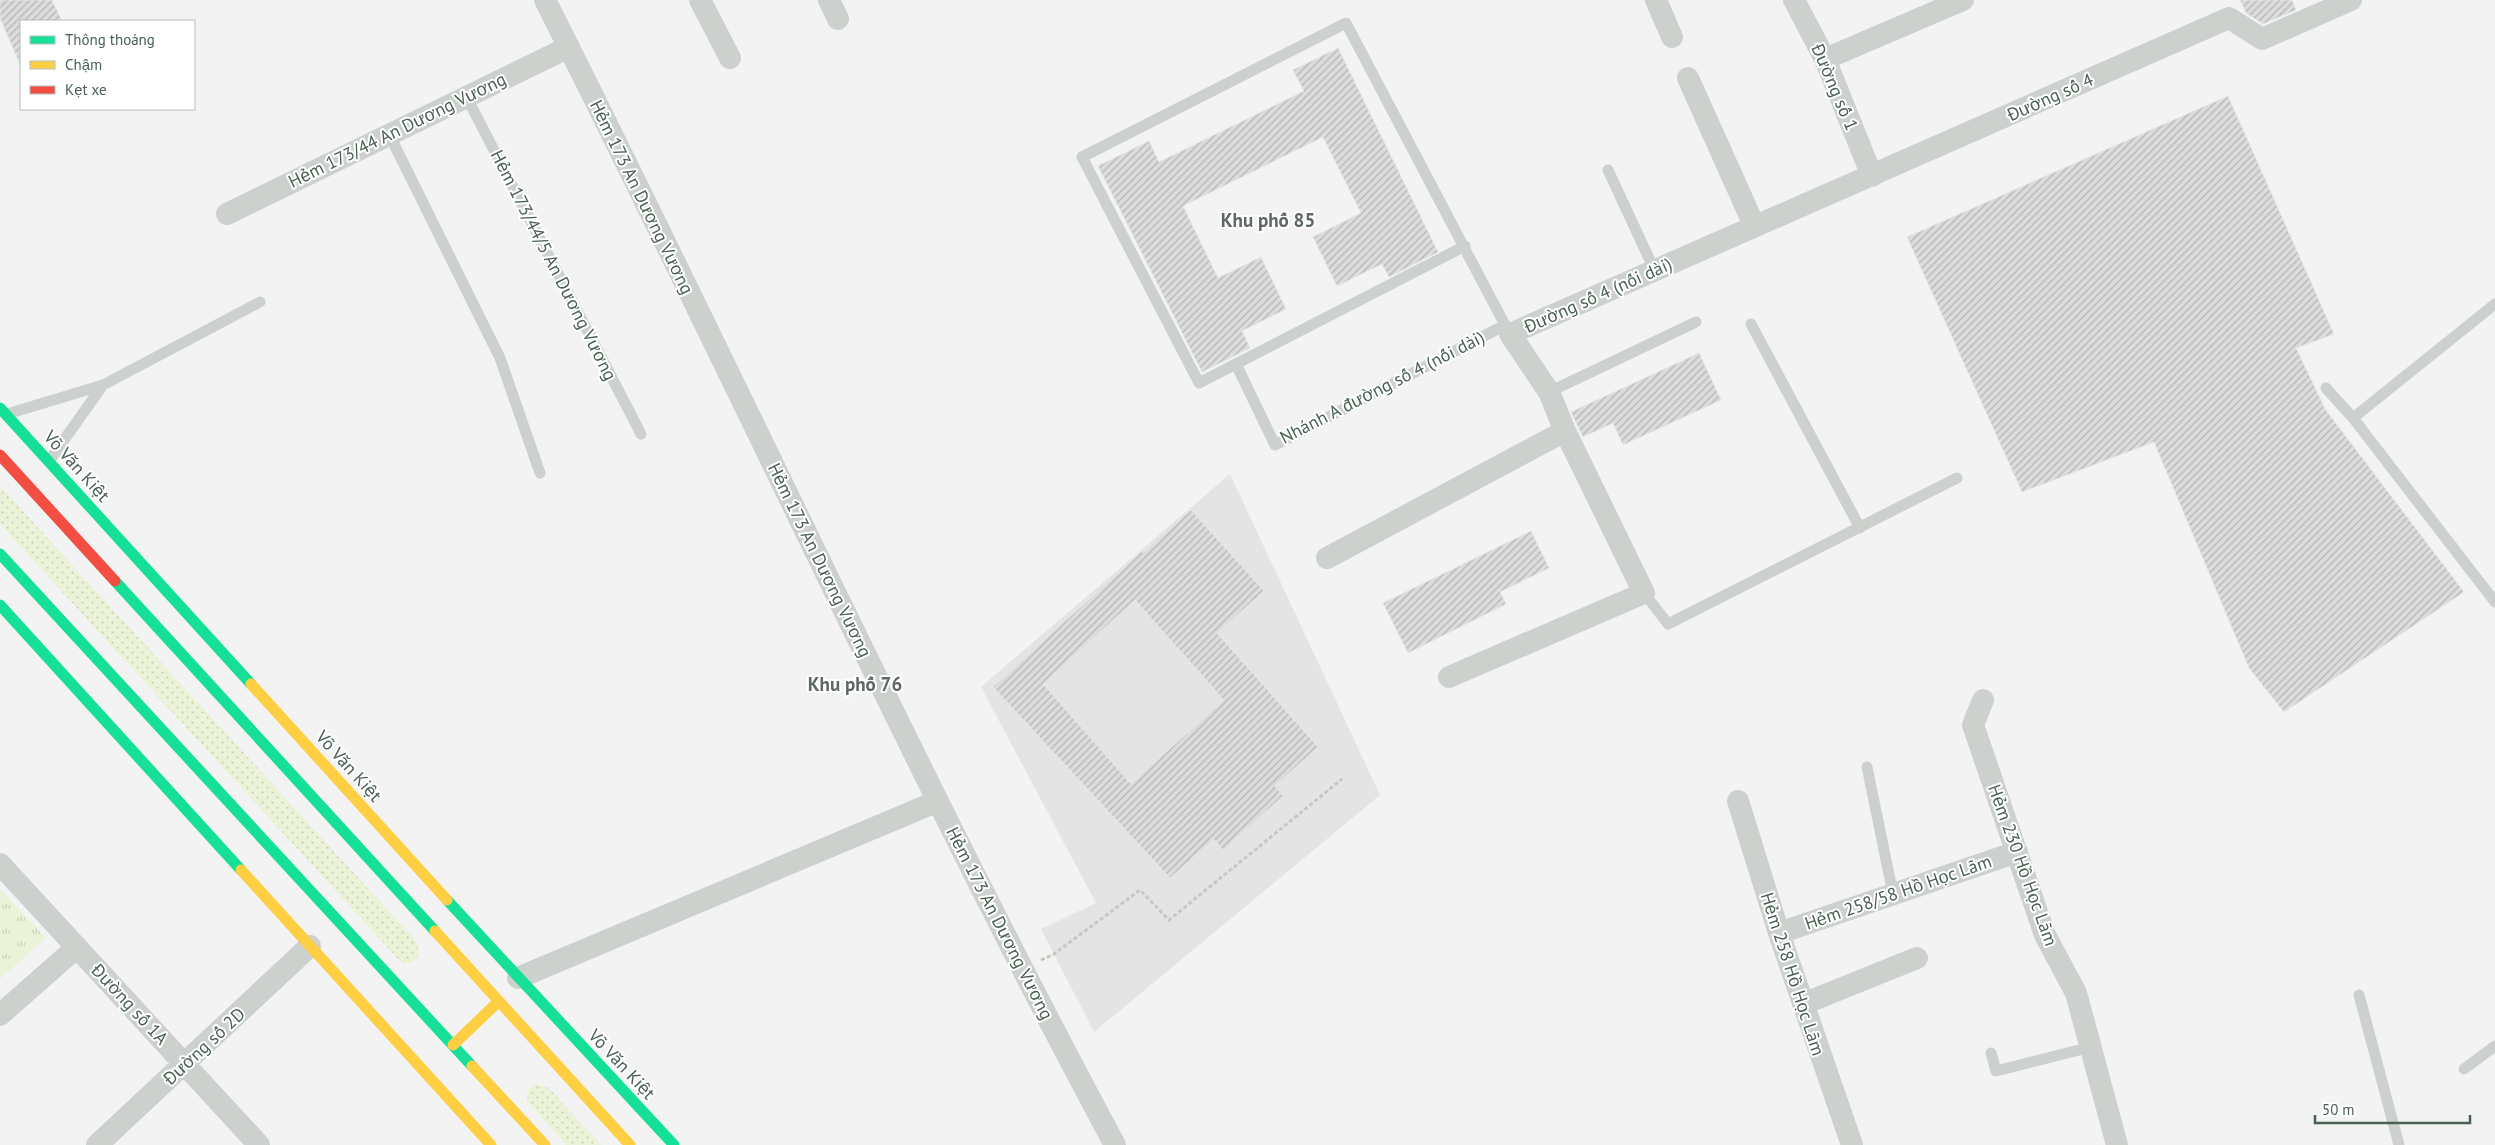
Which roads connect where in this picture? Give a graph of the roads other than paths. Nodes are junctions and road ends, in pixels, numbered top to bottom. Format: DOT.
graph roads {
  1 [pos="545,0"];
  2 [pos="700,0"];
  3 [pos="1656,0"];
  4 [pos="1794,0"];
  5 [pos="1963,0"];
  6 [pos="2351,0"];
  7 [pos="2226,9"];
  8 [pos="1672,37"];
  9 [pos="569,48"];
  10 [pos="730,58"];
  11 [pos="1824,59"];
  12 [pos="1688,78"];
  13 [pos="466,96"];
  14 [pos="389,134"];
  15 [pos="1608,170"];
  16 [pos="1872,176"];
  17 [pos="226,214"];
  18 [pos="1754,225"];
  19 [pos="1465,246"];
  20 [pos="1654,270"];
  21 [pos="260,302"];
  22 [pos="2495,304"];
  23 [pos="1696,322"];
  24 [pos="1751,324"];
  25 [pos="1507,329"];
  26 [pos="1236,364"];
  27 [pos="103,385"];
  28 [pos="2326,388"];
  29 [pos="1549,392"];
  30 [pos="3,411"];
  31 [pos="2353,418"];
  32 [pos="1565,431"];
  33 [pos="641,434"];
  34 [pos="0,455"];
  35 [pos="49,461"];
  36 [pos="540,473"];
  37 [pos="1957,478"];
  38 [pos="1860,528"];
  39 [pos="0,554"];
  40 [pos="1327,558"];
  41 [pos="1644,594"];
  42 [pos="2495,602"];
  43 [pos="0,605"];
  44 [pos="1449,677"];
  45 [pos="1983,700"];
  46 [pos="1867,767"];
  47 [pos="938,800"];
  48 [pos="1738,801"];
  49 [pos="2017,852"];
  50 [pos="0,864"];
  51 [pos="1893,894"];
  52 [pos="1779,933"];
  53 [pos="310,946"];
  54 [pos="77,947"];
  55 [pos="1917,958"];
  56 [pos="518,978"];
  57 [pos="2359,995"];
  58 [pos="498,1002"];
  59 [pos="1803,1004"];
  60 [pos="0,1015"];
  61 [pos="453,1045"];
  62 [pos="2091,1046"];
  63 [pos="2495,1046"];
  64 [pos="1991,1053"];
  65 [pos="185,1064"];
  66 [pos="2464,1069"];
  67 [pos="98,1145"];
  68 [pos="259,1145"];
  69 [pos="491,1145"];
  70 [pos="544,1145"];
  71 [pos="630,1145"];
  72 [pos="674,1145"];
  73 [pos="1115,1145"];
  74 [pos="1852,1145"];
  75 [pos="2117,1145"];
  76 [pos="2399,1145"];
  1 -- 9 [label="street, Hẻm 173 An Dương Vương"];
  2 -- 10 [label="street"];
  3 -- 8 [label="street"];
  4 -- 11 [label="street, Đường số 1"];
  5 -- 11 [label="street"];
  6 -- 7 [label="street"];
  7 -- 16 [label="street, Đường số 4"];
  9 -- 13 [label="street, Hẻm 173/44 An Dương Vương"];
  9 -- 47 [label="street, Hẻm 173 An Dương Vương"];
  11 -- 16 [label="street, Đường số 1"];
  12 -- 18 [label="street"];
  13 -- 14 [label="street, Hẻm 173/44 An Dương Vương"];
  13 -- 33 [label="lane, Hẻm 173/44/5 An Dương Vương"];
  14 -- 17 [label="street, Hẻm 173/44 An Dương Vương"];
  14 -- 36 [label="lane"];
  15 -- 20 [label="lane"];
  16 -- 18 [label="street, Đường số 4 (nối dài)"];
  18 -- 20 [label="street, Đường số 4 (nối dài)"];
  19 -- 25 [label="lane"];
  19 -- 26 [label="lane"];
  19 -- 26 [label="lane"];
  20 -- 25 [label="street, Đường số 4 (nối dài)"];
  21 -- 27 [label="lane"];
  22 -- 31 [label="lane"];
  23 -- 29 [label="lane"];
  24 -- 38 [label="lane"];
  25 -- 26 [label="lane, Nhánh A đường số 4 (nối dài)"];
  25 -- 29 [label="street, Đường số 4 (nối dài)"];
  27 -- 30 [label="lane"];
  27 -- 35 [label="lane"];
  28 -- 31 [label="lane"];
  29 -- 32 [label="street, Đường số 4 (nối dài)"];
  30 -- 35 [label="main road, Võ Văn Kiệt"];
  31 -- 42 [label="lane"];
  32 -- 40 [label="street"];
  32 -- 41 [label="street, Đường số 4 (nối dài)"];
  34 -- 58 [label="main road"];
  35 -- 56 [label="main road, Võ Văn Kiệt"];
  37 -- 38 [label="lane"];
  38 -- 41 [label="lane"];
  39 -- 61 [label="main road"];
  41 -- 44 [label="street"];
  43 -- 53 [label="main road"];
  45 -- 49 [label="street, Hẻm 230 Hồ Học Lãm"];
  46 -- 51 [label="lane"];
  47 -- 56 [label="street"];
  47 -- 73 [label="street, Hẻm 173 An Dương Vương"];
  48 -- 52 [label="street, Hẻm 258 Hồ Học Lãm"];
  49 -- 51 [label="street, Hẻm 258/58 Hồ Học Lãm"];
  49 -- 62 [label="street, Hẻm 230 Hồ Học Lãm"];
  50 -- 54 [label="street, Đường số 1A"];
  51 -- 52 [label="street, Hẻm 258/58 Hồ Học Lãm"];
  52 -- 59 [label="street, Hẻm 258 Hồ Học Lãm"];
  53 -- 65 [label="street, Đường số 2D"];
  53 -- 69 [label="main road"];
  54 -- 60 [label="street"];
  54 -- 65 [label="street, Đường số 1A"];
  55 -- 59 [label="street"];
  56 -- 72 [label="main road, Võ Văn Kiệt"];
  57 -- 76 [label="lane"];
  58 -- 61 [label="main road"];
  58 -- 71 [label="main road"];
  59 -- 74 [label="street, Hẻm 258 Hồ Học Lãm"];
  61 -- 70 [label="main road"];
  62 -- 64 [label="lane"];
  62 -- 75 [label="street, Hẻm 230 Hồ Học Lãm"];
  63 -- 66 [label="lane"];
  65 -- 67 [label="street, Đường số 2D"];
  65 -- 68 [label="street, Đường số 1A"];
}
